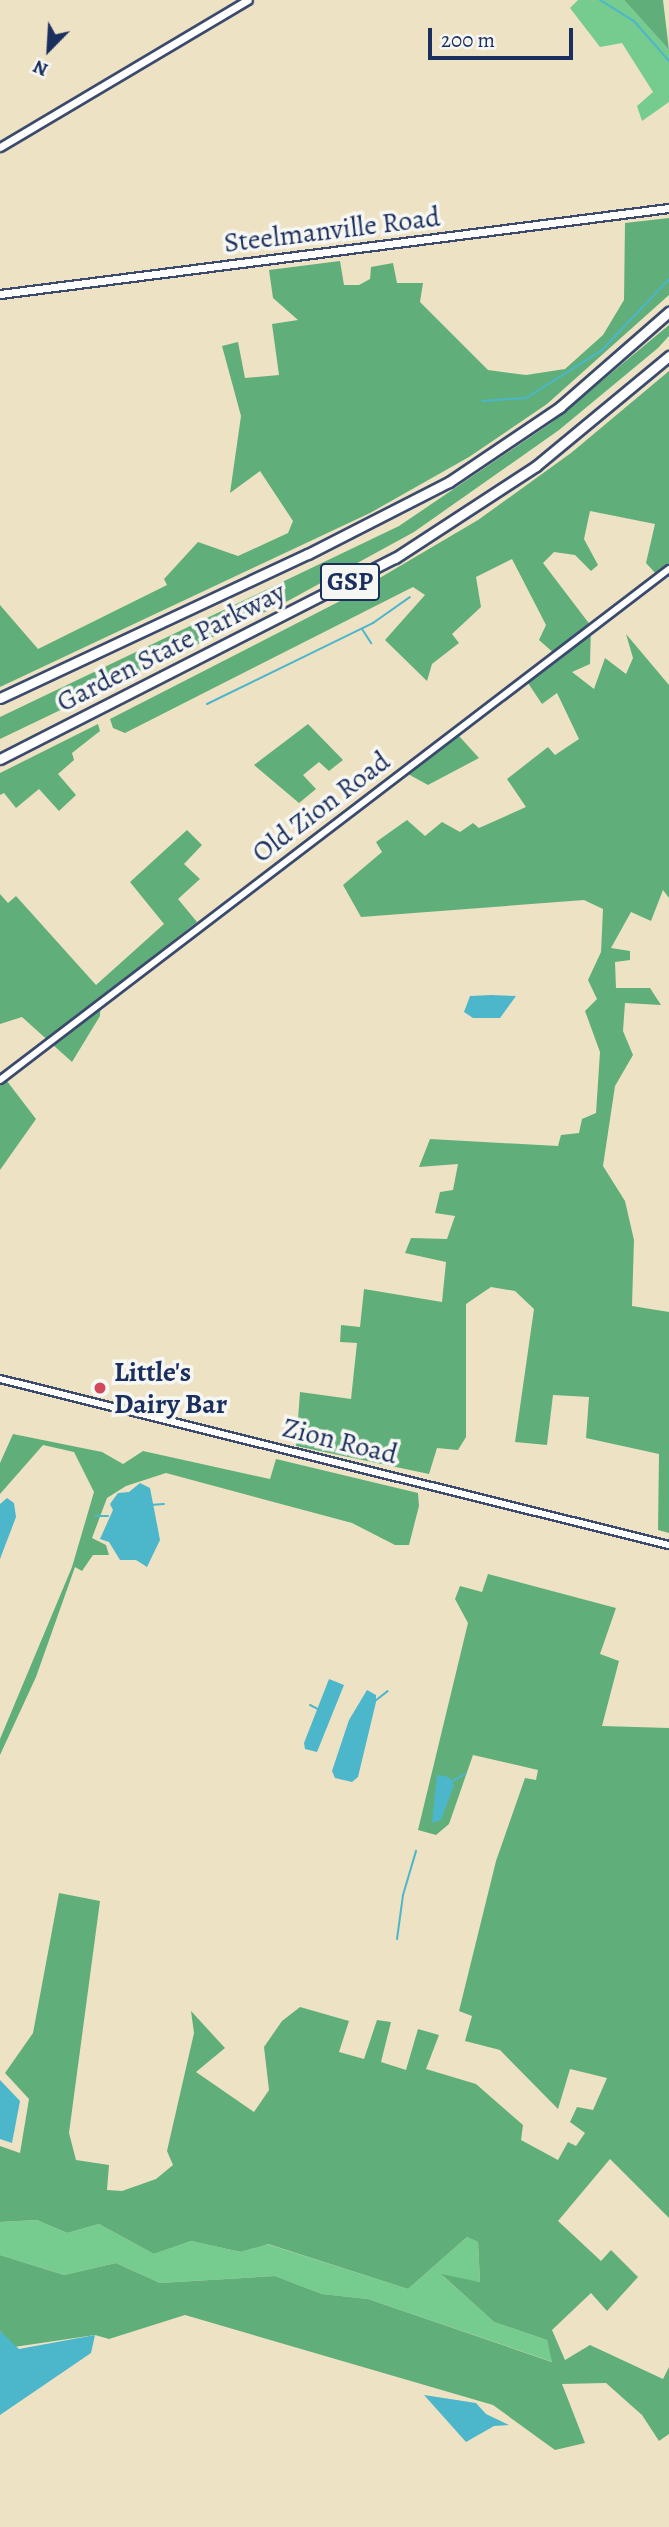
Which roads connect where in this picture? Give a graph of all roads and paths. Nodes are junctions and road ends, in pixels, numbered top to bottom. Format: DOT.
graph roads {
  1 [pos="248,0"];
  2 [pos="0,147"];
  3 [pos="669,208"];
  4 [pos="0,293"];
  5 [pos="669,312"];
  6 [pos="669,356"];
  7 [pos="669,569"];
  8 [pos="0,698"];
  9 [pos="0,759"];
  10 [pos="0,1080"];
  11 [pos="0,1379"];
  12 [pos="669,1545"];
  1 -- 2 [label="main road"];
  3 -- 4 [label="main road, Steelmanville Road"];
  5 -- 8 [label="highway, Garden State Parkway / GSP"];
  6 -- 9 [label="highway, Garden State Parkway / GSP"];
  7 -- 10 [label="street, Old Zion Road"];
  11 -- 12 [label="street, Zion Road"];
}
